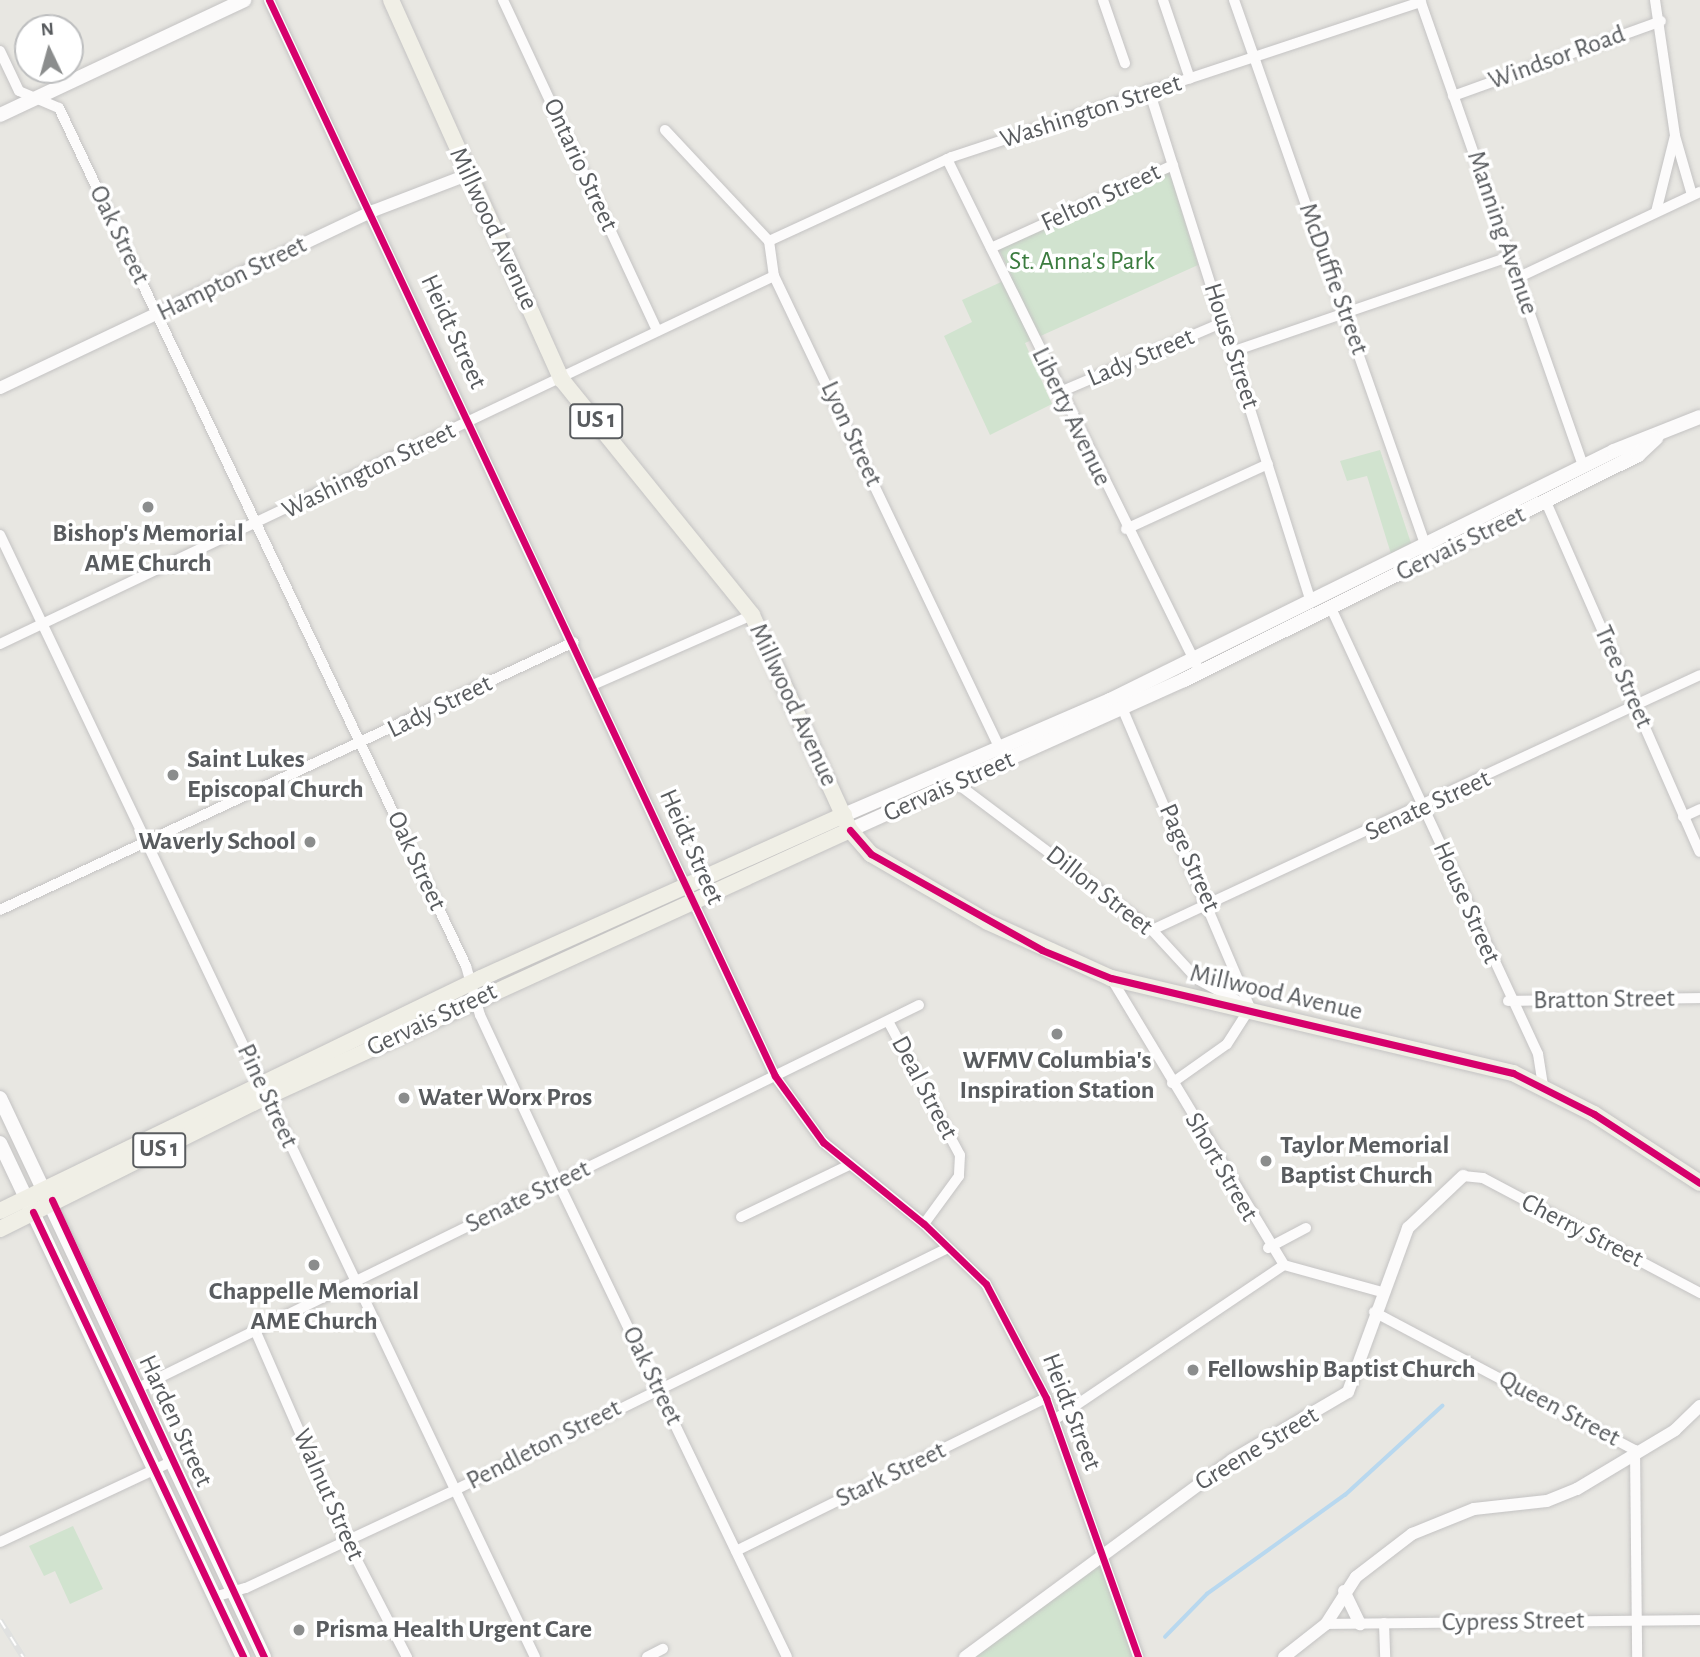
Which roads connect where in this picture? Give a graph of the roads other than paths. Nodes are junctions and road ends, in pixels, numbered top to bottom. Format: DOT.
graph roads {
  1 [pos="244,0"];
  2 [pos="269,0"];
  3 [pos="391,0"];
  4 [pos="503,0"];
  5 [pos="1103,0"];
  6 [pos="1163,0"];
  7 [pos="1234,0"];
  8 [pos="1655,0"];
  9 [pos="1420,1"];
  10 [pos="1661,21"];
  11 [pos="0,51"];
  12 [pos="1254,61"];
  13 [pos="1125,63"];
  14 [pos="1190,79"];
  15 [pos="1149,90"];
  16 [pos="1453,96"];
  17 [pos="36,98"];
  18 [pos="0,115"];
  19 [pos="665,130"];
  20 [pos="1675,136"];
  21 [pos="947,159"];
  22 [pos="1173,165"];
  23 [pos="467,175"];
  24 [pos="1696,194"];
  25 [pos="373,211"];
  26 [pos="1656,212"];
  27 [pos="769,241"];
  28 [pos="991,248"];
  29 [pos="1509,257"];
  30 [pos="774,276"];
  31 [pos="1517,278"];
  32 [pos="157,314"];
  33 [pos="1347,316"];
  34 [pos="1224,322"];
  35 [pos="657,331"];
  36 [pos="1234,351"];
  37 [pos="562,380"];
  38 [pos="0,388"];
  39 [pos="1058,393"];
  40 [pos="1700,417"];
  41 [pos="471,420"];
  42 [pos="1660,435"];
  43 [pos="1268,464"];
  44 [pos="1583,466"];
  45 [pos="1546,502"];
  46 [pos="259,525"];
  47 [pos="1126,529"];
  48 [pos="0,536"];
  49 [pos="1427,551"];
  50 [pos="1311,602"];
  51 [pos="1331,608"];
  52 [pos="752,615"];
  53 [pos="43,623"];
  54 [pos="574,642"];
  55 [pos="0,644"];
  56 [pos="1196,665"];
  57 [pos="1700,675"];
  58 [pos="596,684"];
  59 [pos="1636,705"];
  60 [pos="1123,710"];
  61 [pos="361,745"];
  62 [pos="1003,756"];
  63 [pos="945,775"];
  64 [pos="958,784"];
  65 [pos="1423,809"];
  66 [pos="1700,809"];
  67 [pos="1683,817"];
  68 [pos="847,823"];
  69 [pos="149,844"];
  70 [pos="1700,852"];
  71 [pos="686,886"];
  72 [pos="692,903"];
  73 [pos="1211,904"];
  74 [pos="0,911"];
  75 [pos="1152,930"];
  76 [pos="1111,978"];
  77 [pos="470,983"];
  78 [pos="1700,998"];
  79 [pos="474,1000"];
  80 [pos="1508,1001"];
  81 [pos="919,1005"];
  82 [pos="1250,1008"];
  83 [pos="888,1021"];
  84 [pos="775,1076"];
  85 [pos="1172,1083"];
  86 [pos="1543,1085"];
  87 [pos="262,1090"];
  88 [pos="0,1098"];
  89 [pos="0,1143"];
  90 [pos="849,1165"];
  91 [pos="1463,1176"];
  92 [pos="558,1182"];
  93 [pos="1700,1182"];
  94 [pos="48,1193"];
  95 [pos="29,1204"];
  96 [pos="0,1210"];
  97 [pos="741,1217"];
  98 [pos="924,1224"];
  99 [pos="1306,1228"];
  100 [pos="0,1229"];
  101 [pos="1268,1248"];
  102 [pos="946,1249"];
  103 [pos="1284,1265"];
  104 [pos="356,1281"];
  105 [pos="1382,1292"];
  106 [pos="1700,1293"];
  107 [pos="1374,1312"];
  108 [pos="255,1330"];
  109 [pos="657,1388"];
  110 [pos="136,1389"];
  111 [pos="1046,1398"];
  112 [pos="1700,1406"];
  113 [pos="1054,1420"];
  114 [pos="1635,1450"];
  115 [pos="171,1462"];
  116 [pos="153,1470"];
  117 [pos="453,1491"];
  118 [pos="347,1541"];
  119 [pos="0,1542"];
  120 [pos="736,1551"];
  121 [pos="1102,1558"];
  122 [pos="1345,1591"];
  123 [pos="233,1594"];
  124 [pos="214,1597"];
  125 [pos="1700,1620"];
  126 [pos="1637,1621"];
  127 [pos="1384,1623"];
  128 [pos="1326,1624"];
  129 [pos="1360,1624"];
  130 [pos="663,1649"];
  131 [pos="243,1657"];
  132 [pos="264,1657"];
  133 [pos="407,1657"];
  134 [pos="535,1657"];
  135 [pos="647,1657"];
  136 [pos="787,1657"];
  137 [pos="965,1657"];
  138 [pos="1138,1657"];
  139 [pos="1284,1657"];
  140 [pos="1385,1657"];
  141 [pos="1637,1657"];
  1 -- 17 [label="main road"];
  2 -- 25 [label="street, Heidt Street"];
  3 -- 23 [label="main road, Millwood Avenue / US 1"];
  4 -- 35 [label="street, Ontario Street"];
  5 -- 13 [label="street"];
  6 -- 14 [label="street"];
  7 -- 12 [label="street, McDuffie Street"];
  8 -- 10 [label="street"];
  9 -- 12 [label="street, Washington Street"];
  9 -- 16 [label="street, Manning Avenue"];
  10 -- 16 [label="street, Windsor Road"];
  10 -- 20 [label="street"];
  11 -- 17 [label="street, Oak Street"];
  12 -- 14 [label="street, Washington Street"];
  12 -- 33 [label="street, McDuffie Street"];
  14 -- 15 [label="street, Washington Street"];
  15 -- 21 [label="street, Washington Street"];
  15 -- 22 [label="street, House Street"];
  16 -- 29 [label="street, Manning Avenue"];
  17 -- 18 [label="main road"];
  17 -- 32 [label="street, Oak Street"];
  19 -- 27 [label="street"];
  20 -- 24 [label="street"];
  20 -- 26 [label="street"];
  21 -- 27 [label="street, Washington Street"];
  21 -- 28 [label="street, Liberty Avenue"];
  22 -- 28 [label="street, Felton Street"];
  22 -- 34 [label="street, House Street"];
  23 -- 25 [label="street, Hampton Street"];
  23 -- 37 [label="main road, Millwood Avenue / US 1"];
  24 -- 26 [label="street"];
  25 -- 32 [label="street, Hampton Street"];
  25 -- 41 [label="street, Heidt Street"];
  26 -- 31 [label="street"];
  27 -- 30 [label="street, Lyon Street"];
  28 -- 39 [label="street, Liberty Avenue"];
  29 -- 31 [label="street, Manning Avenue"];
  29 -- 33 [label="street"];
  30 -- 35 [label="street, Washington Street"];
  30 -- 62 [label="street, Lyon Street"];
  31 -- 44 [label="street, Manning Avenue"];
  32 -- 38 [label="street, Hampton Street"];
  32 -- 46 [label="street, Oak Street"];
  33 -- 36 [label="street"];
  33 -- 49 [label="street, McDuffie Street"];
  34 -- 36 [label="street, House Street"];
  34 -- 39 [label="street, Lady Street"];
  35 -- 37 [label="street, Washington Street"];
  36 -- 43 [label="street, House Street"];
  37 -- 41 [label="street, Washington Street"];
  37 -- 52 [label="main road, Millwood Avenue / US 1"];
  39 -- 47 [label="street, Liberty Avenue"];
  40 -- 42 [label="main road, Gervais Street"];
  41 -- 46 [label="street, Washington Street"];
  41 -- 54 [label="street, Heidt Street"];
  42 -- 44 [label="main road, Gervais Street"];
  42 -- 45 [label="main road, Gervais Street"];
  43 -- 47 [label="street"];
  43 -- 50 [label="street, House Street"];
  44 -- 49 [label="main road, Gervais Street"];
  45 -- 49 [label="main road, Gervais Street"];
  45 -- 59 [label="street, Tree Street"];
  46 -- 53 [label="street, Washington Street"];
  46 -- 61 [label="street, Oak Street"];
  47 -- 56 [label="street, Liberty Avenue"];
  48 -- 53 [label="street, Pine Street"];
  49 -- 50 [label="main road, Gervais Street"];
  49 -- 51 [label="main road, Gervais Street"];
  50 -- 56 [label="main road, Gervais Street"];
  51 -- 56 [label="main road, Gervais Street"];
  51 -- 65 [label="street, House Street"];
  52 -- 58 [label="street"];
  52 -- 68 [label="main road, Millwood Avenue / US 1"];
  53 -- 55 [label="street, Washington Street"];
  53 -- 69 [label="street, Pine Street"];
  54 -- 58 [label="street, Heidt Street"];
  54 -- 61 [label="street, Lady Street"];
  56 -- 60 [label="main road, Gervais Street"];
  56 -- 62 [label="main road, Gervais Street"];
  57 -- 59 [label="street, Senate Street"];
  58 -- 71 [label="street, Heidt Street"];
  59 -- 65 [label="street, Senate Street"];
  59 -- 67 [label="street, Tree Street"];
  60 -- 62 [label="main road, Gervais Street"];
  60 -- 73 [label="street, Page Street"];
  61 -- 69 [label="street, Lady Street"];
  61 -- 77 [label="street, Oak Street"];
  62 -- 63 [label="main road, Gervais Street"];
  62 -- 64 [label="main road, Gervais Street"];
  63 -- 64 [label="street, Dillon Street"];
  63 -- 68 [label="main road, Gervais Street"];
  64 -- 68 [label="main road, Gervais Street"];
  64 -- 75 [label="street, Dillon Street"];
  65 -- 73 [label="street, Senate Street"];
  65 -- 80 [label="street, House Street"];
  66 -- 67 [label="street"];
  67 -- 70 [label="street, Tree Street"];
  68 -- 71 [label="main road, Gervais Street / US 1"];
  68 -- 72 [label="main road, Gervais Street / US 1"];
  68 -- 76 [label="main road, Millwood Avenue"];
  69 -- 74 [label="street, Lady Street"];
  69 -- 87 [label="street, Pine Street"];
  71 -- 72 [label="street, Heidt Street"];
  71 -- 77 [label="main road, Gervais Street / US 1"];
  72 -- 79 [label="main road, Gervais Street / US 1"];
  72 -- 84 [label="street, Heidt Street"];
  73 -- 75 [label="street, Senate Street"];
  73 -- 82 [label="street, Page Street"];
  75 -- 82 [label="street, Dillon Street"];
  76 -- 82 [label="main road, Millwood Avenue"];
  76 -- 85 [label="street, Short Street"];
  77 -- 79 [label="street, Oak Street"];
  77 -- 87 [label="main road, Gervais Street / US 1"];
  78 -- 80 [label="street, Bratton Street"];
  79 -- 87 [label="main road, Gervais Street / US 1"];
  79 -- 92 [label="street, Oak Street"];
  80 -- 86 [label="street, House Street"];
  81 -- 83 [label="street, Senate Street"];
  82 -- 85 [label="street"];
  82 -- 86 [label="main road, Millwood Avenue"];
  83 -- 84 [label="street, Senate Street"];
  83 -- 98 [label="street, Deal Street"];
  84 -- 90 [label="street, Heidt Street"];
  84 -- 92 [label="street, Senate Street"];
  85 -- 101 [label="street, Short Street"];
  86 -- 93 [label="main road, Millwood Avenue"];
  87 -- 94 [label="main road, Gervais Street / US 1"];
  87 -- 104 [label="street, Pine Street"];
  88 -- 94 [label="main road, Harden Street"];
  89 -- 95 [label="main road, Harden Street"];
  90 -- 97 [label="street"];
  90 -- 98 [label="street, Heidt Street"];
  91 -- 105 [label="street, Greene Street"];
  91 -- 106 [label="street, Cherry Street"];
  92 -- 104 [label="street, Senate Street"];
  92 -- 109 [label="street, Oak Street"];
  94 -- 95 [label="main road, Gervais Street / US 1"];
  94 -- 110 [label="main road, Harden Street"];
  95 -- 96 [label="main road, Gervais Street / US 1"];
  95 -- 100 [label="main road, Gervais Street"];
  95 -- 116 [label="main road, Harden Street"];
  98 -- 102 [label="street, Heidt Street"];
  99 -- 101 [label="street"];
  101 -- 103 [label="street, Short Street"];
  102 -- 109 [label="street, Pendleton Street"];
  102 -- 111 [label="street, Heidt Street"];
  103 -- 105 [label="street"];
  103 -- 113 [label="street"];
  104 -- 108 [label="street, Senate Street"];
  104 -- 117 [label="street, Pine Street"];
  105 -- 107 [label="street, Greene Street"];
  107 -- 114 [label="street, Queen Street"];
  107 -- 121 [label="street, Greene Street"];
  108 -- 110 [label="street, Senate Street"];
  108 -- 118 [label="street, Walnut Street"];
  109 -- 117 [label="street, Pendleton Street"];
  109 -- 120 [label="street, Oak Street"];
  110 -- 115 [label="main road, Harden Street"];
  111 -- 113 [label="street, Heidt Street"];
  111 -- 120 [label="street, Stark Street"];
  112 -- 114 [label="street"];
  113 -- 121 [label="street, Heidt Street"];
  114 -- 122 [label="street"];
  114 -- 126 [label="street, Queen Street"];
  115 -- 116 [label="street"];
  115 -- 123 [label="main road, Harden Street"];
  116 -- 119 [label="street"];
  116 -- 124 [label="main road, Harden Street"];
  117 -- 118 [label="street, Pendleton Street"];
  117 -- 134 [label="street, Pine Street"];
  118 -- 123 [label="street, Pendleton Street"];
  118 -- 133 [label="street, Walnut Street"];
  120 -- 136 [label="street, Oak Street"];
  121 -- 137 [label="street, Greene Street"];
  121 -- 138 [label="street, Heidt Street"];
  122 -- 128 [label="street"];
  122 -- 129 [label="street"];
  123 -- 124 [label="street, Pendleton Street"];
  123 -- 132 [label="main road, Harden Street"];
  124 -- 131 [label="main road, Harden Street"];
  125 -- 126 [label="street, Cypress Street"];
  126 -- 127 [label="street, Cypress Street"];
  126 -- 141 [label="street, Queen Street"];
  127 -- 129 [label="street, Cypress Street"];
  127 -- 140 [label="street"];
  128 -- 129 [label="street, Cypress Street"];
  128 -- 139 [label="street"];
  130 -- 135 [label="street"];
}
